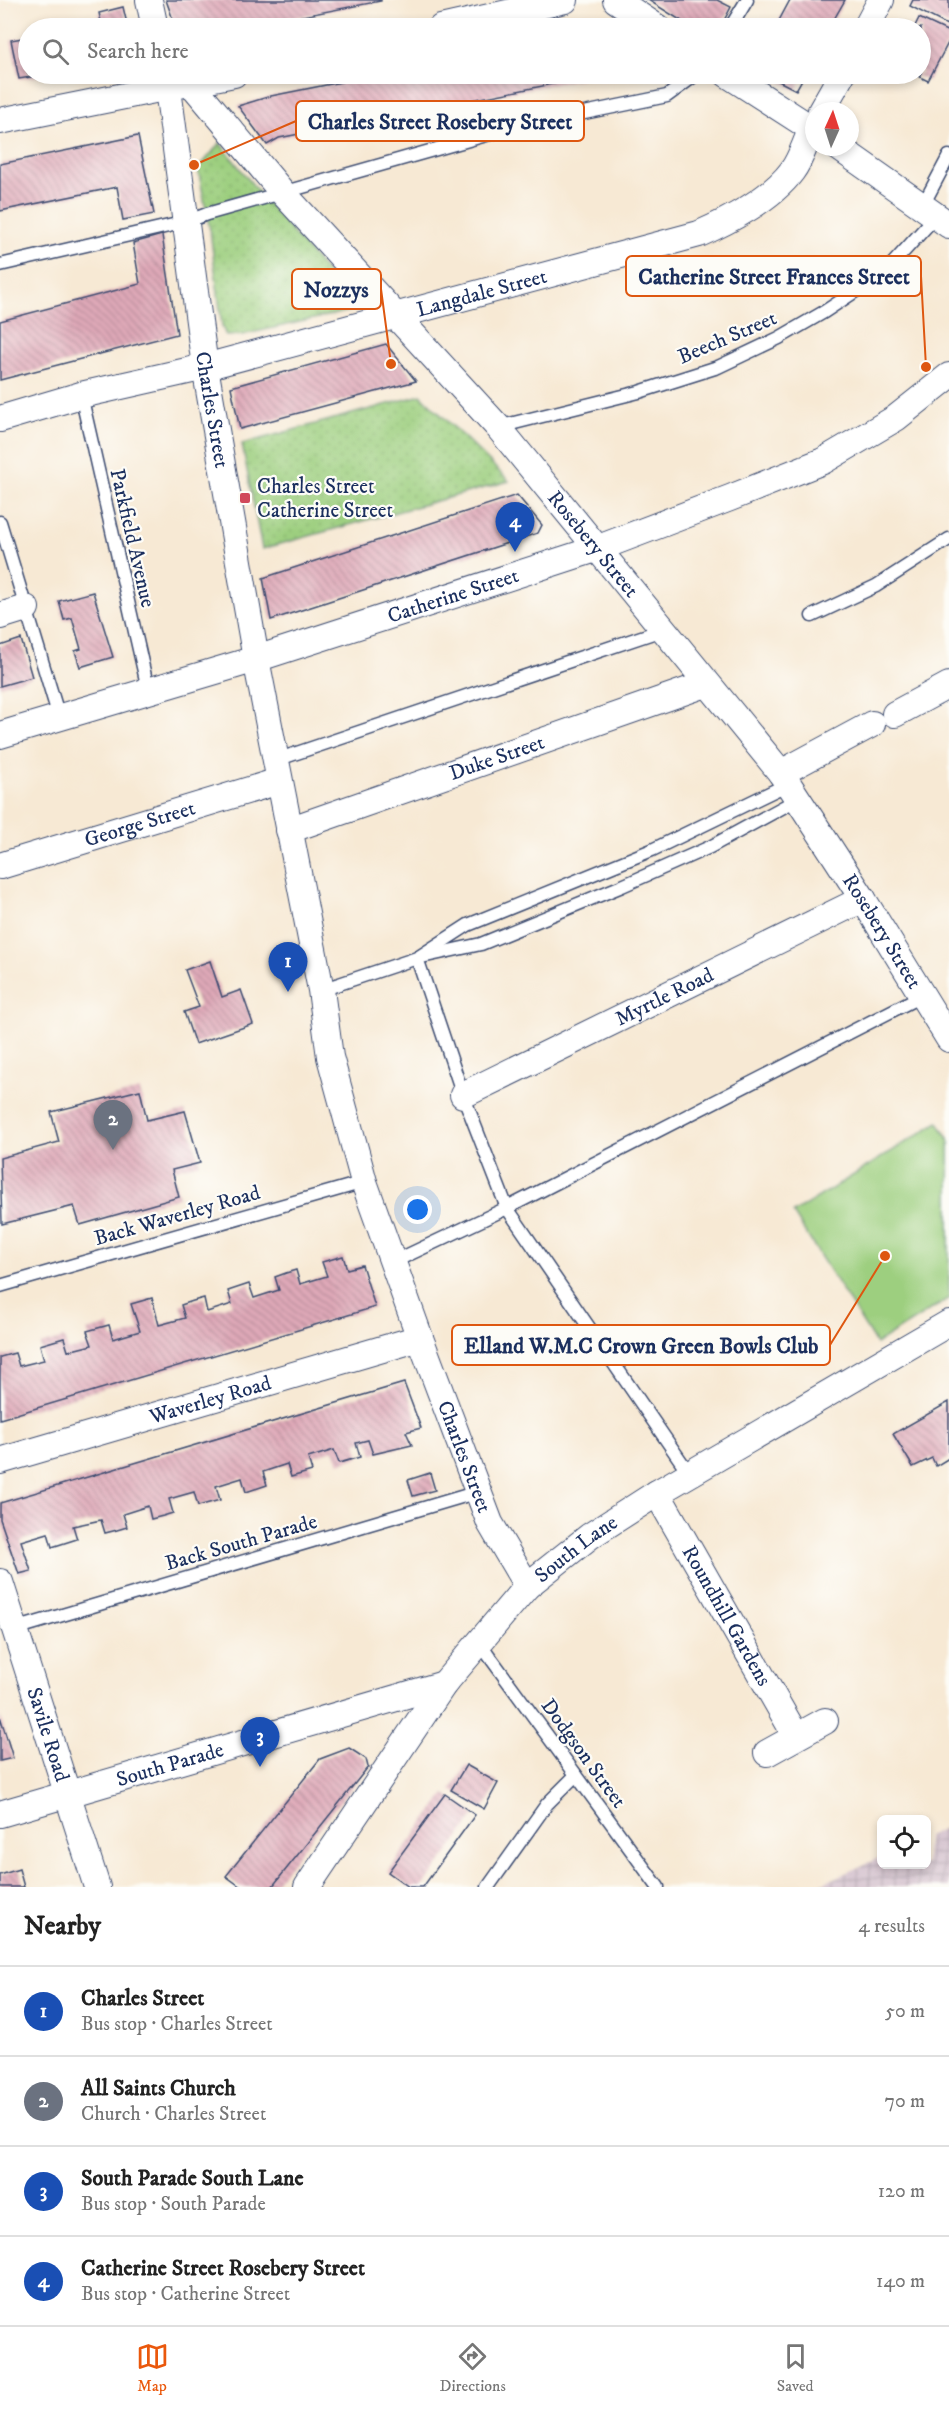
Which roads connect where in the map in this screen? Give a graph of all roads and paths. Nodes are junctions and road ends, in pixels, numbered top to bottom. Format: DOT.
graph roads {
  1 [pos="149,0"];
  2 [pos="565,0"];
  3 [pos="616,0"];
  4 [pos="747,0"];
  5 [pos="881,0"];
  6 [pos="153,18"];
  7 [pos="485,18"];
  8 [pos="643,18"];
  9 [pos="736,18"];
  10 [pos="871,18"];
  11 [pos="162,84"];
  12 [pos="175,84"];
  13 [pos="178,84"];
  14 [pos="683,84"];
  15 [pos="745,84"];
  16 [pos="836,84"];
  17 [pos="827,102"];
  18 [pos="805,117"];
  19 [pos="0,121"];
  20 [pos="805,144"];
  21 [pos="851,156"];
  22 [pos="949,156"];
  23 [pos="283,193"];
  24 [pos="936,216"];
  25 [pos="186,222"];
  26 [pos="0,265"];
  27 [pos="394,315"];
  28 [pos="205,367"];
  29 [pos="949,376"];
  30 [pos="81,395"];
  31 [pos="0,419"];
  32 [pos="498,427"];
  33 [pos="0,522"];
  34 [pos="949,539"];
  35 [pos="596,549"];
  36 [pos="26,608"];
  37 [pos="0,616"];
  38 [pos="812,616"];
  39 [pos="662,630"];
  40 [pos="256,659"];
  41 [pos="706,684"];
  42 [pos="949,685"];
  43 [pos="148,689"];
  44 [pos="896,714"];
  45 [pos="59,717"];
  46 [pos="872,724"];
  47 [pos="0,735"];
  48 [pos="277,770"];
  49 [pos="789,786"];
  50 [pos="289,830"];
  51 [pos="0,866"];
  52 [pos="863,899"];
  53 [pos="417,958"];
  54 [pos="321,990"];
  55 [pos="923,995"];
  56 [pos="949,1039"];
  57 [pos="463,1095"];
  58 [pos="364,1182"];
  59 [pos="507,1208"];
  60 [pos="393,1262"];
  61 [pos="0,1286"];
  62 [pos="949,1323"];
  63 [pos="420,1338"];
  64 [pos="0,1461"];
  65 [pos="689,1473"];
  66 [pos="478,1492"];
  67 [pos="657,1493"];
  68 [pos="0,1582"];
  69 [pos="527,1586"];
  70 [pos="15,1629"];
  71 [pos="480,1642"];
  72 [pos="444,1684"];
  73 [pos="825,1721"];
  74 [pos="796,1737"];
  75 [pos="767,1752"];
  76 [pos="576,1775"];
  77 [pos="68,1794"];
  78 [pos="0,1814"];
  79 [pos="96,1887"];
  80 [pos="307,1887"];
  81 [pos="488,1887"];
  82 [pos="658,1887"];
  1 -- 6 [label="street"];
  2 -- 7 [label="street"];
  3 -- 8 [label="street"];
  4 -- 9 [label="lane"];
  5 -- 10 [label="street"];
  11 -- 19 [label="street"];
  12 -- 25 [label="street, Charles Street"];
  13 -- 23 [label="street, Rosebery Street"];
  14 -- 23 [label="lane"];
  15 -- 18 [label="street"];
  16 -- 17 [label="street, Langdale Street"];
  20 -- 27 [label="street, Langdale Street"];
  21 -- 24 [label="street"];
  22 -- 24 [label="lane, Beech Street"];
  23 -- 25 [label="lane"];
  23 -- 27 [label="street, Rosebery Street"];
  24 -- 32 [label="lane, Beech Street"];
  25 -- 26 [label="lane"];
  25 -- 28 [label="street, Charles Street"];
  27 -- 28 [label="street, Langdale Street"];
  27 -- 32 [label="street, Rosebery Street"];
  28 -- 30 [label="street, Langdale Street"];
  28 -- 40 [label="street, Charles Street"];
  29 -- 35 [label="street, Catherine Street"];
  30 -- 31 [label="street, Langdale Street"];
  30 -- 43 [label="lane, Parkfield Avenue"];
  32 -- 35 [label="street, Rosebery Street"];
  33 -- 36 [label="lane"];
  34 -- 38 [label="lane"];
  35 -- 39 [label="street, Rosebery Street"];
  35 -- 40 [label="street, Catherine Street"];
  36 -- 37 [label="street"];
  36 -- 45 [label="lane"];
  39 -- 41 [label="street, Rosebery Street"];
  39 -- 48 [label="lane"];
  40 -- 43 [label="street, Catherine Street"];
  40 -- 48 [label="street, Charles Street"];
  41 -- 49 [label="street, Rosebery Street"];
  41 -- 50 [label="street, Duke Street"];
  42 -- 44 [label="street"];
  43 -- 45 [label="street, Catherine Street"];
  45 -- 47 [label="street, Catherine Street"];
  46 -- 49 [label="street"];
  48 -- 50 [label="street, Charles Street"];
  48 -- 51 [label="street, George Street"];
  49 -- 52 [label="street, Rosebery Street"];
  49 -- 53 [label="lane"];
  49 -- 53 [label="lane"];
  50 -- 54 [label="street, Charles Street"];
  52 -- 55 [label="street, Rosebery Street"];
  52 -- 57 [label="street, Myrtle Road"];
  53 -- 54 [label="lane"];
  53 -- 57 [label="lane"];
  54 -- 58 [label="street, Charles Street"];
  55 -- 56 [label="street, Rosebery Street"];
  55 -- 59 [label="lane"];
  57 -- 59 [label="lane"];
  58 -- 60 [label="street, Charles Street"];
  58 -- 61 [label="lane, Back Waverley Road"];
  59 -- 60 [label="lane"];
  59 -- 65 [label="lane"];
  60 -- 63 [label="street, Charles Street"];
  62 -- 65 [label="street, South Lane"];
  63 -- 64 [label="street, Waverley Road"];
  63 -- 66 [label="street, Charles Street"];
  65 -- 67 [label="street, South Lane"];
  66 -- 69 [label="street, Charles Street"];
  66 -- 70 [label="lane, Back South Parade"];
  67 -- 69 [label="street, South Lane"];
  67 -- 74 [label="street, Roundhill Gardens"];
  68 -- 70 [label="street, Savile Road"];
  69 -- 71 [label="street, South Lane"];
  70 -- 77 [label="street, Savile Road"];
  71 -- 72 [label="street, South Lane"];
  71 -- 76 [label="lane, Dodgson Street"];
  72 -- 77 [label="street, South Parade"];
  72 -- 80 [label="street, South Lane"];
  73 -- 74 [label="street"];
  74 -- 75 [label="street"];
  76 -- 81 [label="lane"];
  76 -- 82 [label="lane, Dodgson Street"];
  77 -- 78 [label="street, South Parade"];
  77 -- 79 [label="street, Savile Road"];
}
